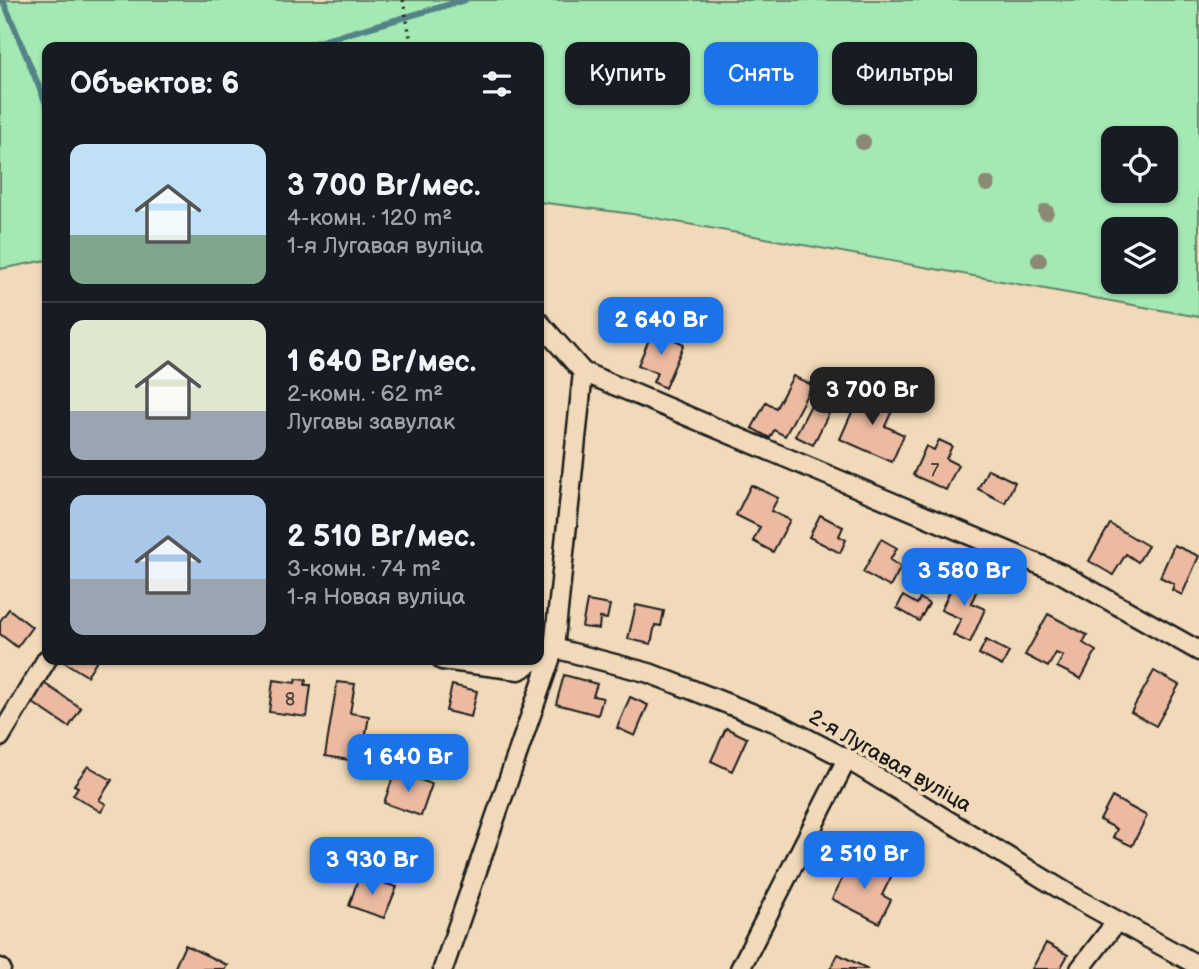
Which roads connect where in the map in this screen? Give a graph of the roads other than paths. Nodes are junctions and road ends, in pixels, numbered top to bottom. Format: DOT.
graph roads {
  1 [pos="544,328"];
  2 [pos="583,372"];
  3 [pos="544,648"];
  4 [pos="1199,651"];
  5 [pos="544,655"];
  6 [pos="43,665"];
  7 [pos="480,665"];
  8 [pos="527,665"];
  9 [pos="540,665"];
  10 [pos="0,737"];
  11 [pos="847,759"];
  12 [pos="1117,921"];
  13 [pos="1199,966"];
  14 [pos="443,969"];
  15 [pos="740,969"];
  16 [pos="1080,969"];
  1 -- 2 [label="street"];
  2 -- 3 [label="street"];
  2 -- 4 [label="street"];
  5 -- 11 [label="street, 2-я Лугавая вуліца"];
  6 -- 10 [label="street"];
  7 -- 8 [label="street, 2-я Лугавая вуліца"];
  9 -- 14 [label="street"];
  11 -- 12 [label="street, 2-я Лугавая вуліца"];
  11 -- 15 [label="street"];
  12 -- 13 [label="street, 2-я Лугавая вуліца"];
  12 -- 16 [label="street"];
}
